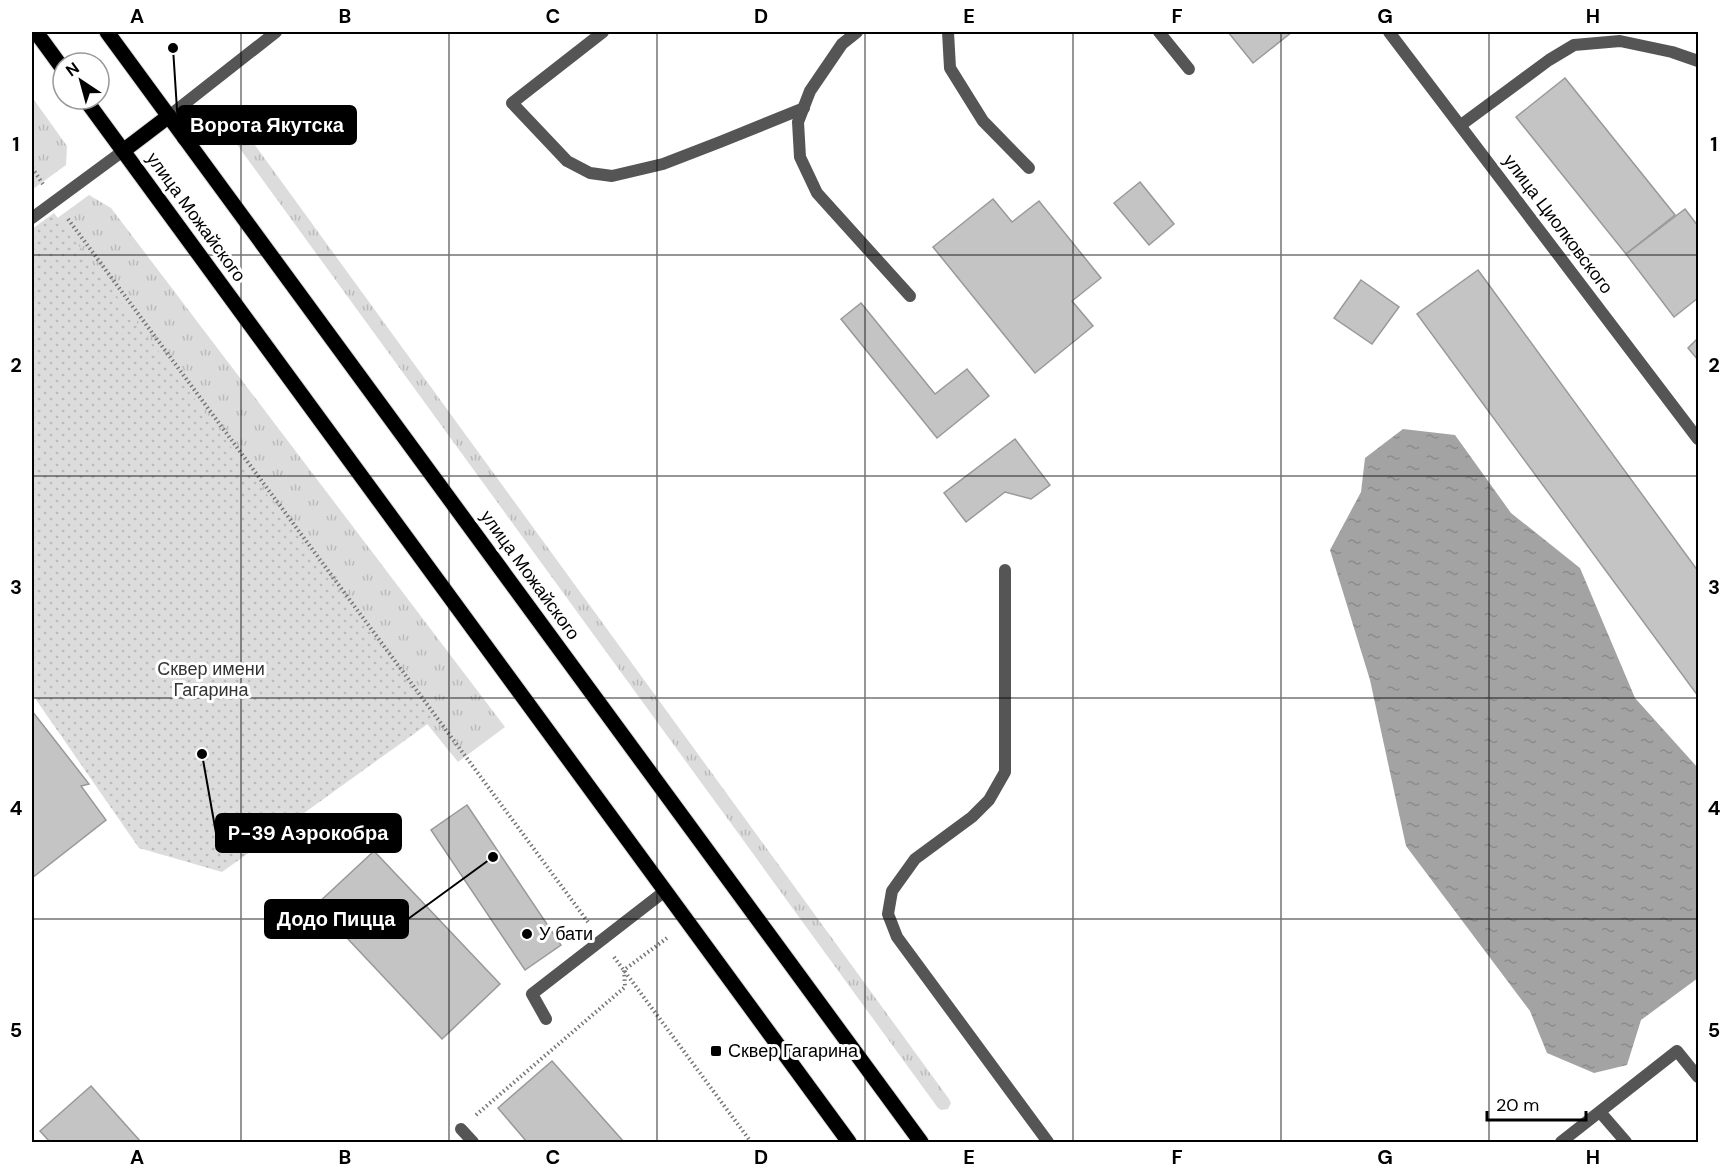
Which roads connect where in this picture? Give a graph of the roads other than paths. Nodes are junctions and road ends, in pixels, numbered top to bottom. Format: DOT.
graph roads {
  1 [pos="36,32"];
  2 [pos="107,32"];
  3 [pos="276,32"];
  4 [pos="603,32"];
  5 [pos="857,32"];
  6 [pos="948,32"];
  7 [pos="1159,32"];
  8 [pos="1389,32"];
  9 [pos="51,53"];
  10 [pos="1698,61"];
  11 [pos="1189,69"];
  12 [pos="804,108"];
  13 [pos="94,111"];
  14 [pos="169,116"];
  15 [pos="1461,125"];
  16 [pos="123,151"];
  17 [pos="1029,168"];
  18 [pos="32,218"];
  19 [pos="910,296"];
  20 [pos="1698,439"];
  21 [pos="1005,570"];
  22 [pos="665,891"];
  23 [pos="546,1019"];
  24 [pos="1698,1077"];
  25 [pos="1600,1112"];
  26 [pos="461,1128"];
  27 [pos="473,1143"];
  28 [pos="849,1143"];
  29 [pos="921,1143"];
  30 [pos="1048,1143"];
  31 [pos="1562,1143"];
  32 [pos="1626,1143"];
  1 -- 9 [label="main road"];
  2 -- 14 [label="main road, улица Можайского"];
  3 -- 14 [label="street"];
  4 -- 12 [label="street"];
  5 -- 12 [label="street"];
  6 -- 17 [label="street"];
  7 -- 11 [label="street"];
  8 -- 15 [label="street, улица Циолковского"];
  10 -- 15 [label="street"];
  12 -- 19 [label="street"];
  13 -- 16 [label="main road, улица Можайского"];
  14 -- 16 [label="main road"];
  14 -- 29 [label="main road, улица Можайского"];
  15 -- 20 [label="street, улица Циолковского"];
  16 -- 18 [label="street"];
  16 -- 22 [label="main road, улица Можайского"];
  21 -- 30 [label="street"];
  22 -- 23 [label="street"];
  22 -- 28 [label="main road, улица Можайского"];
  24 -- 25 [label="street"];
  25 -- 31 [label="street"];
  25 -- 32 [label="street"];
  26 -- 27 [label="street"];
}
